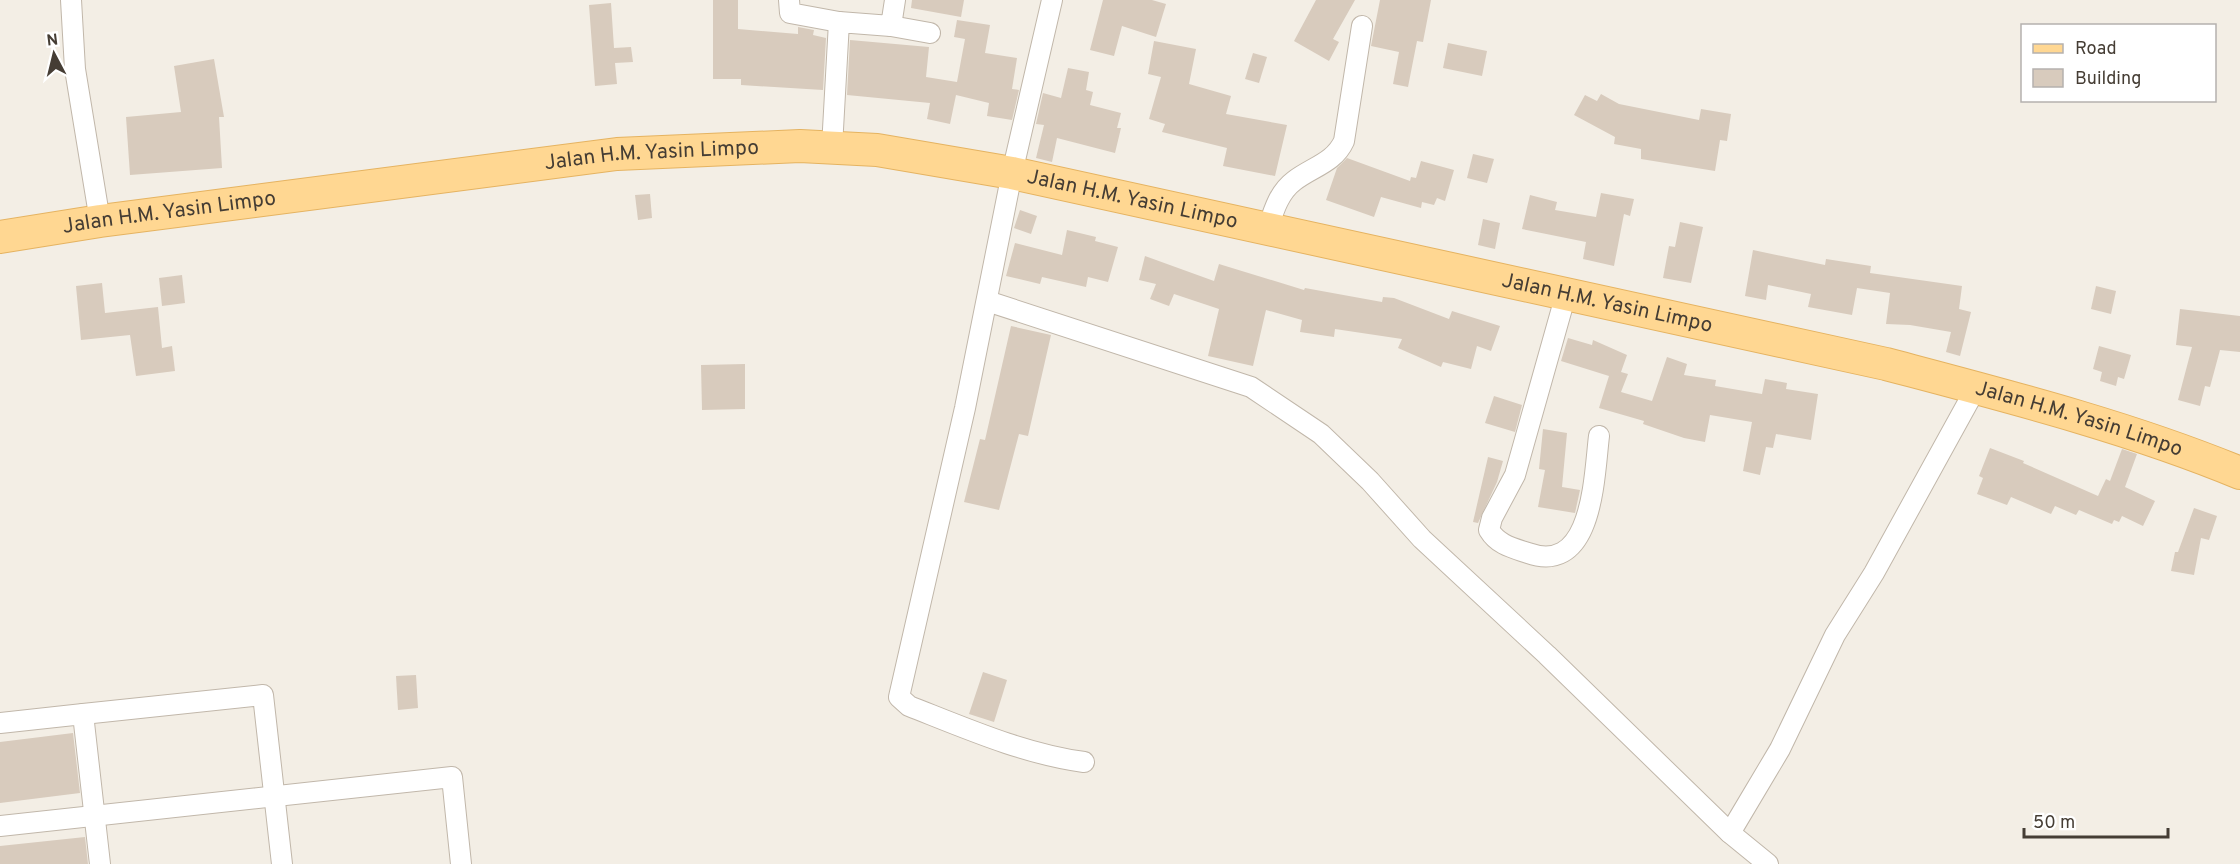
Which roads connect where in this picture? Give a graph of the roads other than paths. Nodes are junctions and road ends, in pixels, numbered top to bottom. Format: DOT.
graph roads {
  1 [pos="71,0"];
  2 [pos="789,0"];
  3 [pos="895,0"];
  4 [pos="1052,0"];
  5 [pos="839,22"];
  6 [pos="891,26"];
  7 [pos="1362,26"];
  8 [pos="930,33"];
  9 [pos="832,147"];
  10 [pos="1011,173"];
  11 [pos="100,221"];
  12 [pos="1267,231"];
  13 [pos="0,237"];
  14 [pos="1566,294"];
  15 [pos="987,301"];
  16 [pos="1976,388"];
  17 [pos="1599,436"];
  18 [pos="2240,474"];
  19 [pos="83,714"];
  20 [pos="0,723"];
  21 [pos="1083,762"];
  22 [pos="275,796"];
  23 [pos="94,816"];
  24 [pos="0,826"];
  25 [pos="1730,833"];
  26 [pos="100,864"];
  27 [pos="282,864"];
  28 [pos="462,864"];
  29 [pos="1768,864"];
  1 -- 11 [label="street"];
  2 -- 5 [label="street"];
  3 -- 6 [label="street"];
  4 -- 10 [label="street"];
  5 -- 6 [label="street"];
  5 -- 9 [label="street"];
  6 -- 8 [label="street"];
  7 -- 12 [label="street"];
  9 -- 10 [label="main road, Jalan H.M. Yasin Limpo"];
  9 -- 11 [label="main road, Jalan H.M. Yasin Limpo"];
  10 -- 12 [label="main road, Jalan H.M. Yasin Limpo"];
  10 -- 15 [label="street"];
  11 -- 13 [label="main road, Jalan H.M. Yasin Limpo"];
  12 -- 14 [label="main road, Jalan H.M. Yasin Limpo"];
  14 -- 16 [label="main road, Jalan H.M. Yasin Limpo"];
  14 -- 17 [label="street"];
  15 -- 21 [label="street"];
  15 -- 25 [label="street"];
  16 -- 18 [label="main road, Jalan H.M. Yasin Limpo"];
  16 -- 25 [label="street"];
  19 -- 20 [label="street"];
  19 -- 22 [label="street"];
  19 -- 23 [label="street"];
  22 -- 23 [label="street"];
  22 -- 27 [label="street"];
  22 -- 28 [label="street"];
  23 -- 24 [label="street"];
  23 -- 26 [label="street"];
  25 -- 29 [label="street"];
}
